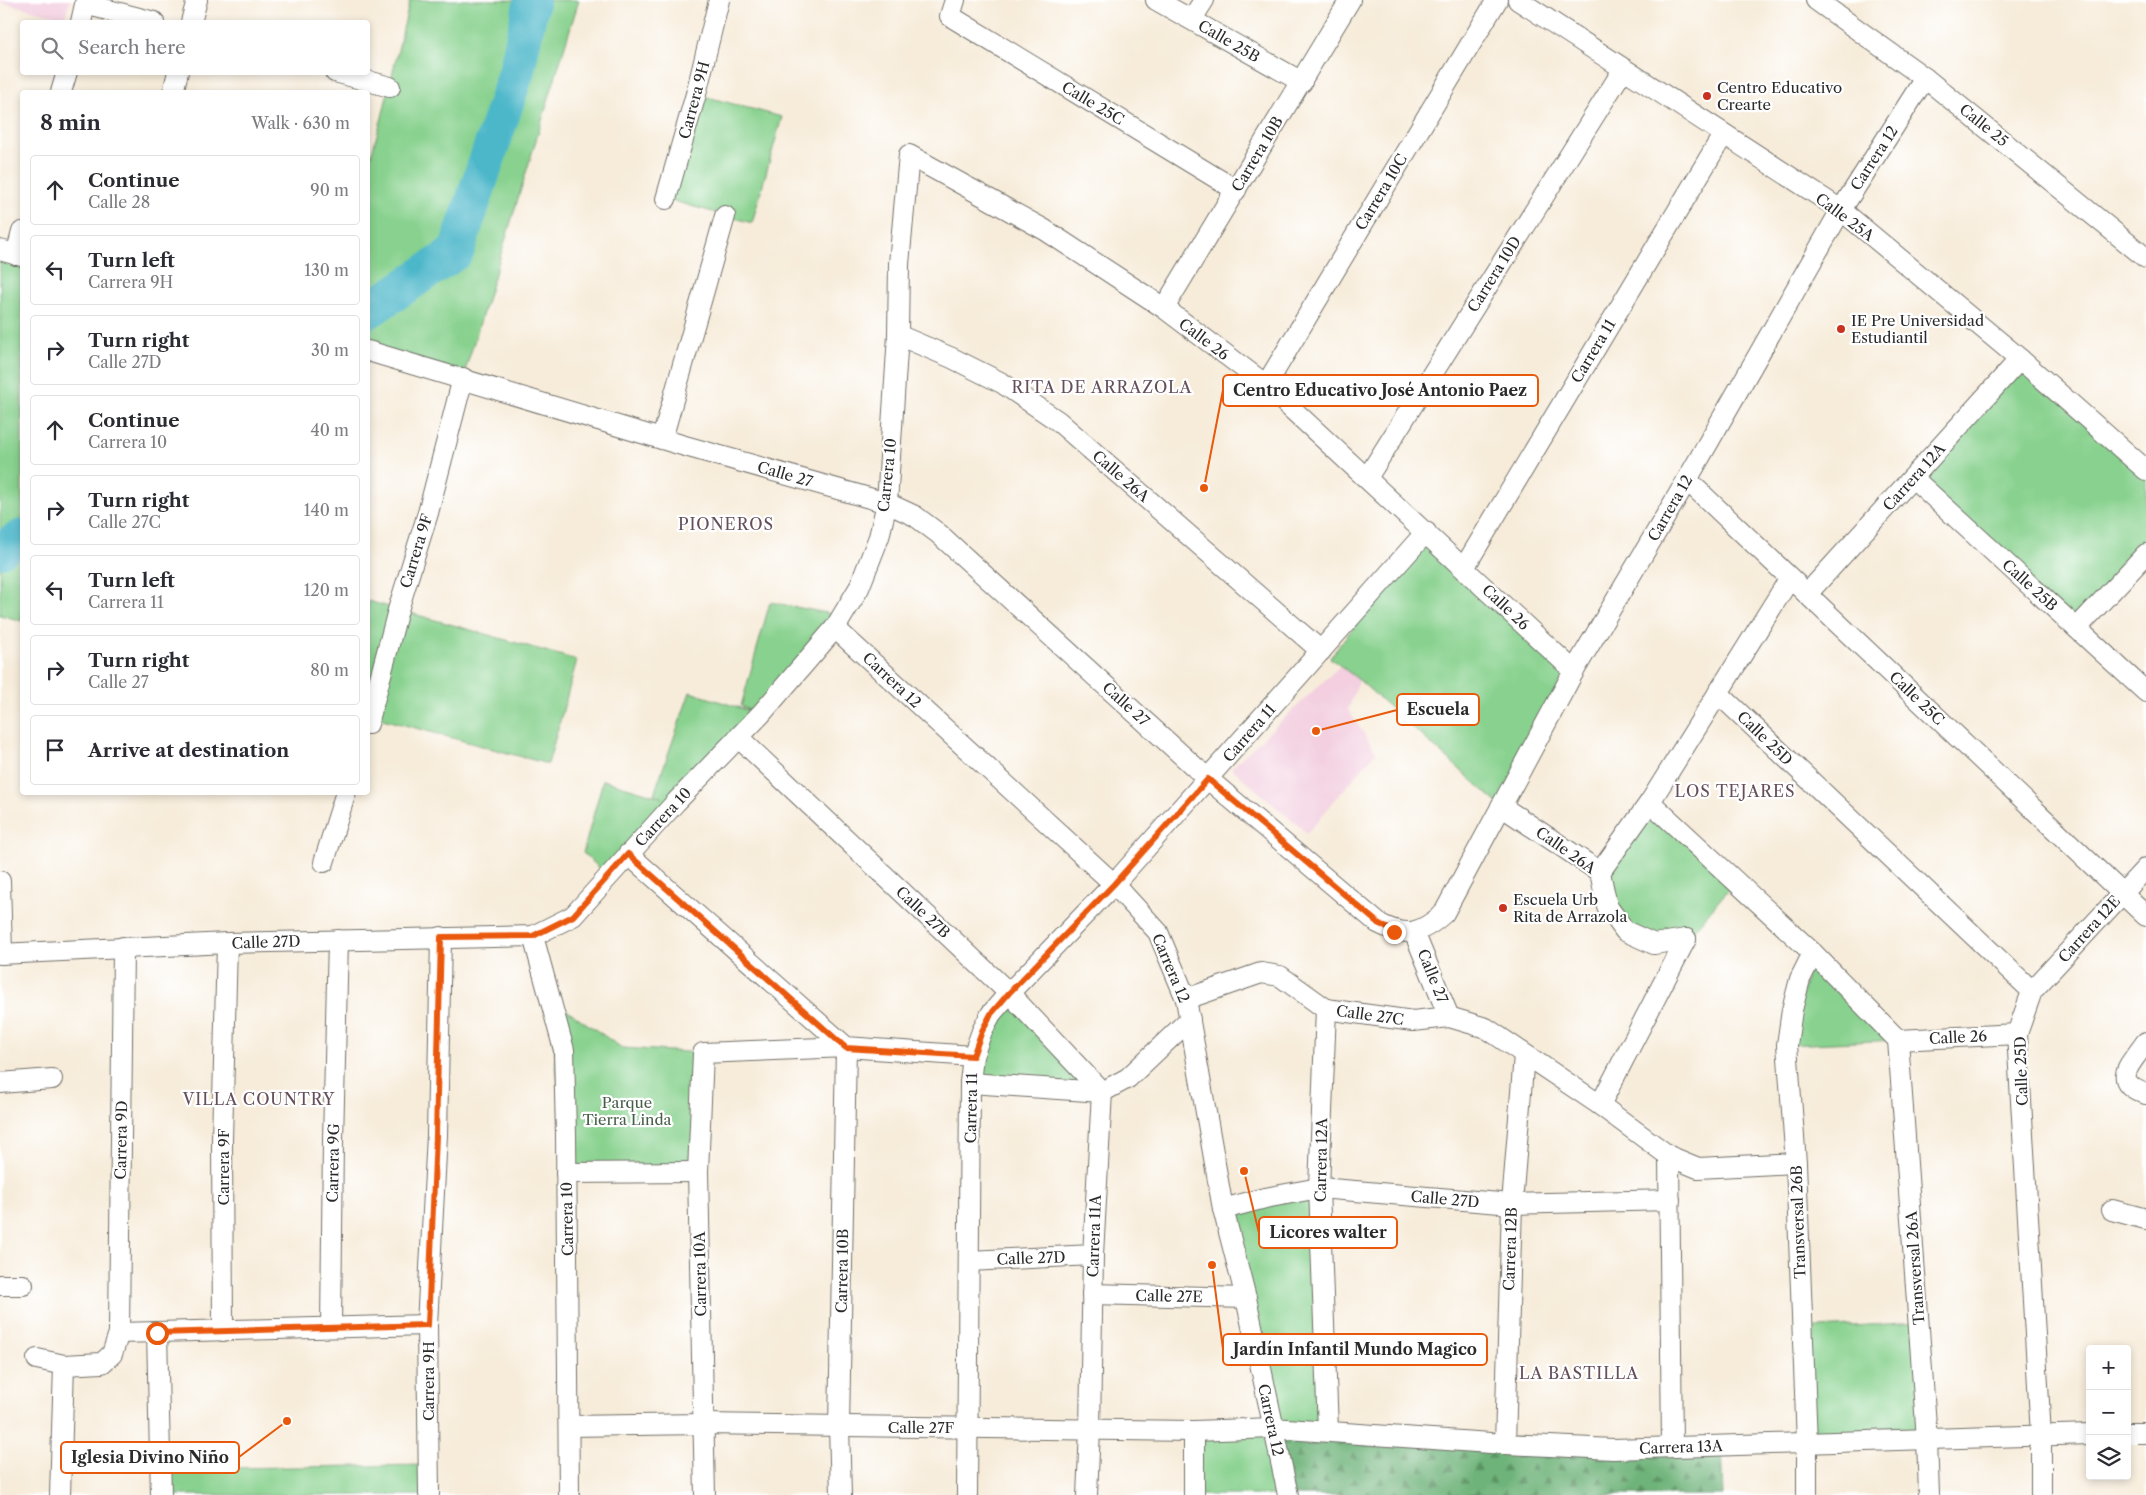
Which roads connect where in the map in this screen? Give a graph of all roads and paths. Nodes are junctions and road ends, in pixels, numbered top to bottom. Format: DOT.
graph roads {
  1 [pos="197,0"];
  2 [pos="719,0"];
  3 [pos="1156,0"];
  4 [pos="1204,0"];
  5 [pos="1350,0"];
  6 [pos="1497,0"];
  7 [pos="1518,0"];
  8 [pos="1816,0"];
  9 [pos="953,8"];
  10 [pos="84,9"];
  11 [pos="1192,19"];
  12 [pos="143,20"];
  13 [pos="192,20"];
  14 [pos="1623,70"];
  15 [pos="66,75"];
  16 [pos="177,75"];
  17 [pos="347,75"];
  18 [pos="1925,78"];
  19 [pos="1302,82"];
  20 [pos="390,87"];
  21 [pos="62,90"];
  22 [pos="174,90"];
  23 [pos="1723,134"];
  24 [pos="909,155"];
  25 [pos="1236,190"];
  26 [pos="666,199"];
  27 [pos="1841,210"];
  28 [pos="725,216"];
  29 [pos="20,237"];
  30 [pos="13,254"];
  31 [pos="2146,258"];
  32 [pos="1164,308"];
  33 [pos="898,335"];
  34 [pos="370,352"];
  35 [pos="2020,359"];
  36 [pos="462,378"];
  37 [pos="1266,385"];
  38 [pos="662,439"];
  39 [pos="2146,470"];
  40 [pos="1367,478"];
  41 [pos="1914,478"];
  42 [pos="1687,480"];
  43 [pos="887,502"];
  44 [pos="1426,532"];
  45 [pos="2146,554"];
  46 [pos="1464,568"];
  47 [pos="1790,578"];
  48 [pos="1807,594"];
  49 [pos="835,628"];
  50 [pos="2077,628"];
  51 [pos="1321,651"];
  52 [pos="1574,671"];
  53 [pos="2146,692"];
  54 [pos="1718,693"];
  55 [pos="370,716"];
  56 [pos="739,738"];
  57 [pos="1208,779"];
  58 [pos="345,795"];
  59 [pos="1650,802"];
  60 [pos="1501,806"];
  61 [pos="628,854"];
  62 [pos="324,862"];
  63 [pos="2146,868"];
  64 [pos="1600,872"];
  65 [pos="0,881"];
  66 [pos="1114,884"];
  67 [pos="2122,893"];
  68 [pos="2146,916"];
  69 [pos="1414,932"];
  70 [pos="533,936"];
  71 [pos="441,937"];
  72 [pos="338,940"];
  73 [pos="227,943"];
  74 [pos="123,947"];
  75 [pos="1812,953"];
  76 [pos="1,954"];
  77 [pos="2032,991"];
  78 [pos="1009,993"];
  79 [pos="1186,999"];
  80 [pos="1326,1008"];
  81 [pos="1449,1017"];
  82 [pos="1190,1019"];
  83 [pos="2017,1034"];
  84 [pos="1898,1040"];
  85 [pos="2146,1042"];
  86 [pos="846,1048"];
  87 [pos="1524,1055"];
  88 [pos="973,1056"];
  89 [pos="52,1079"];
  90 [pos="0,1083"];
  91 [pos="970,1083"];
  92 [pos="1102,1092"];
  93 [pos="2146,1094"];
  94 [pos="1600,1105"];
  95 [pos="1669,1156"];
  96 [pos="1796,1163"];
  97 [pos="698,1172"];
  98 [pos="566,1173"];
  99 [pos="1319,1188"];
  100 [pos="1670,1200"];
  101 [pos="1512,1204"];
  102 [pos="1223,1209"];
  103 [pos="2112,1210"];
  104 [pos="2146,1218"];
  105 [pos="1093,1255"];
  106 [pos="969,1260"];
  107 [pos="0,1285"];
  108 [pos="23,1285"];
  109 [pos="1092,1294"];
  110 [pos="1246,1298"];
  111 [pos="428,1325"];
  112 [pos="331,1327"];
  113 [pos="223,1331"];
  114 [pos="119,1333"];
  115 [pos="157,1333"];
  116 [pos="37,1359"];
  117 [pos="64,1364"];
  118 [pos="703,1424"];
  119 [pos="569,1426"];
  120 [pos="967,1426"];
  121 [pos="839,1427"];
  122 [pos="1272,1428"];
  123 [pos="1090,1430"];
  124 [pos="1194,1430"];
  125 [pos="1328,1431"];
  126 [pos="2131,1433"];
  127 [pos="2146,1433"];
  128 [pos="2086,1434"];
  129 [pos="2041,1436"];
  130 [pos="1927,1439"];
  131 [pos="1807,1443"];
  132 [pos="1505,1444"];
  133 [pos="1672,1447"];
  134 [pos="60,1495"];
  135 [pos="161,1495"];
  136 [pos="429,1495"];
  137 [pos="569,1495"];
  138 [pos="705,1495"];
  139 [pos="841,1495"];
  140 [pos="966,1495"];
  141 [pos="1087,1495"];
  142 [pos="1194,1495"];
  143 [pos="1288,1495"];
  144 [pos="1806,1495"];
  145 [pos="1929,1495"];
  146 [pos="2041,1495"];
  1 -- 13 [label="street"];
  2 -- 26 [label="street, Carrera 9H"];
  3 -- 11 [label="street, Calle 25B"];
  4 -- 11 [label="street"];
  5 -- 19 [label="street, Carrera 10B"];
  6 -- 37 [label="street, Carrera 10C"];
  7 -- 14 [label="street, Calle 25A"];
  8 -- 18 [label="street, Calle 25"];
  9 -- 25 [label="street, Calle 25C"];
  10 -- 12 [label="street"];
  11 -- 19 [label="street, Calle 25B"];
  14 -- 23 [label="street, Calle 25A"];
  14 -- 40 [label="street, Carrera 10D"];
  15 -- 21 [label="street"];
  16 -- 22 [label="street"];
  17 -- 20 [label="street"];
  18 -- 27 [label="street, Carrera 12"];
  18 -- 31 [label="street, Calle 25"];
  19 -- 25 [label="street, Carrera 10B"];
  23 -- 27 [label="street, Calle 25A"];
  23 -- 46 [label="street, Carrera 11"];
  24 -- 32 [label="street, Calle 26"];
  24 -- 33 [label="street, Carrera 10"];
  25 -- 32 [label="street, Carrera 10B"];
  27 -- 35 [label="street, Calle 25A"];
  27 -- 42 [label="street, Carrera 12"];
  28 -- 38 [label="street"];
  29 -- 30 [label="street"];
  32 -- 37 [label="street, Calle 26"];
  33 -- 43 [label="street, Carrera 10"];
  33 -- 51 [label="street, Calle 26A"];
  34 -- 36 [label="street, Calle 27"];
  35 -- 39 [label="street, Calle 25A"];
  35 -- 41 [label="street, Carrera 12A"];
  36 -- 38 [label="street, Calle 27"];
  36 -- 55 [label="street, Carrera 9F"];
  37 -- 40 [label="street, Calle 26"];
  38 -- 43 [label="street, Calle 27"];
  40 -- 44 [label="street, Calle 26"];
  41 -- 48 [label="street, Carrera 12A"];
  41 -- 50 [label="street, Calle 25B"];
  42 -- 47 [label="street, Calle 25C"];
  42 -- 52 [label="street, Carrera 12"];
  43 -- 49 [label="street, Carrera 10"];
  43 -- 57 [label="street, Calle 27"];
  44 -- 46 [label="street, Calle 26"];
  44 -- 51 [label="street, Carrera 11"];
  45 -- 50 [label="street"];
  46 -- 52 [label="street, Calle 26"];
  47 -- 48 [label="street, Calle 25C"];
  47 -- 54 [label="street"];
  48 -- 67 [label="street, Calle 25C"];
  49 -- 56 [label="street, Carrera 10"];
  49 -- 66 [label="street, Carrera 12"];
  50 -- 53 [label="street, Calle 25B"];
  51 -- 57 [label="street, Carrera 11"];
  52 -- 60 [label="street, Carrera 12"];
  54 -- 59 [label="street"];
  54 -- 77 [label="street, Calle 25D"];
  56 -- 61 [label="street, Carrera 10"];
  56 -- 78 [label="street, Calle 27B"];
  57 -- 66 [label="street, Carrera 11"];
  57 -- 69 [label="street, Calle 27"];
  58 -- 62 [label="street"];
  59 -- 64 [label="street"];
  59 -- 75 [label="street"];
  60 -- 64 [label="street, Calle 26A"];
  60 -- 69 [label="street, Carrera 12"];
  61 -- 70 [label="street, Carrera 10"];
  61 -- 86 [label="street"];
  63 -- 67 [label="street, Carrera 12E"];
  64 -- 94 [label="street, Calle 26A"];
  65 -- 76 [label="street"];
  66 -- 78 [label="street, Carrera 11"];
  66 -- 79 [label="street, Carrera 12"];
  67 -- 68 [label="street, Calle 25C"];
  67 -- 77 [label="street, Carrera 12E"];
  69 -- 81 [label="street, Calle 27"];
  70 -- 71 [label="street, Calle 27D"];
  70 -- 98 [label="street, Carrera 10"];
  71 -- 72 [label="street, Calle 27D"];
  71 -- 111 [label="street, Carrera 9H"];
  72 -- 73 [label="street, Calle 27D"];
  72 -- 112 [label="street, Carrera 9G"];
  73 -- 74 [label="street, Calle 27D"];
  73 -- 113 [label="street, Carrera 9F"];
  74 -- 76 [label="street, Calle 27D"];
  74 -- 114 [label="street, Carrera 9D"];
  75 -- 84 [label="street"];
  75 -- 96 [label="street, Transversal 26B"];
  77 -- 83 [label="street, Calle 25D"];
  78 -- 88 [label="street, Carrera 11"];
  78 -- 92 [label="street, Calle 27B"];
  79 -- 80 [label="street, Calle 27C"];
  79 -- 82 [label="street, Carrera 12"];
  80 -- 81 [label="street, Calle 27C"];
  80 -- 99 [label="street, Carrera 12A"];
  81 -- 87 [label="street, Calle 27"];
  82 -- 92 [label="street"];
  82 -- 102 [label="street, Carrera 12"];
  83 -- 84 [label="street, Calle 26"];
  83 -- 129 [label="street, Calle 25D"];
  84 -- 130 [label="street, Transversal 26A"];
  85 -- 93 [label="street"];
  86 -- 88 [label="street"];
  86 -- 97 [label="street, Carrera 10A"];
  86 -- 121 [label="street, Carrera 10B"];
  87 -- 94 [label="street, Calle 27"];
  87 -- 101 [label="street, Carrera 12B"];
  88 -- 91 [label="street, Carrera 11"];
  89 -- 90 [label="street"];
  91 -- 92 [label="street"];
  91 -- 106 [label="street, Carrera 11"];
  92 -- 105 [label="street, Carrera 11A"];
  94 -- 95 [label="street, Calle 27"];
  95 -- 96 [label="street, Calle 27"];
  95 -- 100 [label="street"];
  96 -- 131 [label="street, Transversal 26B"];
  97 -- 98 [label="street"];
  97 -- 118 [label="street, Carrera 10A"];
  98 -- 119 [label="street, Carrera 10"];
  99 -- 101 [label="street, Calle 27D"];
  99 -- 102 [label="street, Calle 27D"];
  99 -- 125 [label="street, Carrera 12A"];
  100 -- 101 [label="street, Calle 27D"];
  100 -- 133 [label="street"];
  101 -- 132 [label="street, Carrera 12B"];
  102 -- 110 [label="street, Carrera 12"];
  103 -- 104 [label="street"];
  105 -- 106 [label="street, Calle 27D"];
  105 -- 109 [label="street, Carrera 11A"];
  106 -- 120 [label="street, Carrera 11"];
  107 -- 108 [label="street"];
  109 -- 110 [label="street, Calle 27E"];
  109 -- 123 [label="street, Carrera 11A"];
  110 -- 122 [label="street, Carrera 12"];
  111 -- 112 [label="street"];
  111 -- 136 [label="street, Carrera 9H"];
  112 -- 113 [label="street"];
  113 -- 115 [label="street"];
  114 -- 115 [label="street"];
  114 -- 117 [label="street"];
  115 -- 135 [label="street"];
  116 -- 117 [label="street"];
  117 -- 134 [label="street"];
  118 -- 119 [label="street, Calle 27F"];
  118 -- 121 [label="street, Calle 27F"];
  118 -- 138 [label="street, Carrera 10A"];
  119 -- 137 [label="street, Carrera 10"];
  120 -- 121 [label="street, Calle 27F"];
  120 -- 123 [label="street, Calle 27F"];
  120 -- 140 [label="street, Carrera 11"];
  121 -- 139 [label="street, Carrera 10B"];
  122 -- 124 [label="street, Calle 27F"];
  122 -- 125 [label="street, Carrera 13A"];
  122 -- 143 [label="street, Carrera 12"];
  123 -- 124 [label="street, Calle 27F"];
  123 -- 141 [label="street, Carrera 11A"];
  124 -- 142 [label="street"];
  125 -- 132 [label="street, Carrera 13A"];
  126 -- 127 [label="street"];
  128 -- 129 [label="street, Carrera 13A"];
  129 -- 130 [label="street, Carrera 13A"];
  129 -- 146 [label="street, Calle 25D"];
  130 -- 131 [label="street, Carrera 13A"];
  130 -- 145 [label="street, Transversal 26A"];
  131 -- 133 [label="street, Carrera 13A"];
  131 -- 144 [label="street, Transversal 26B"];
  132 -- 133 [label="street, Carrera 13A"];
}
